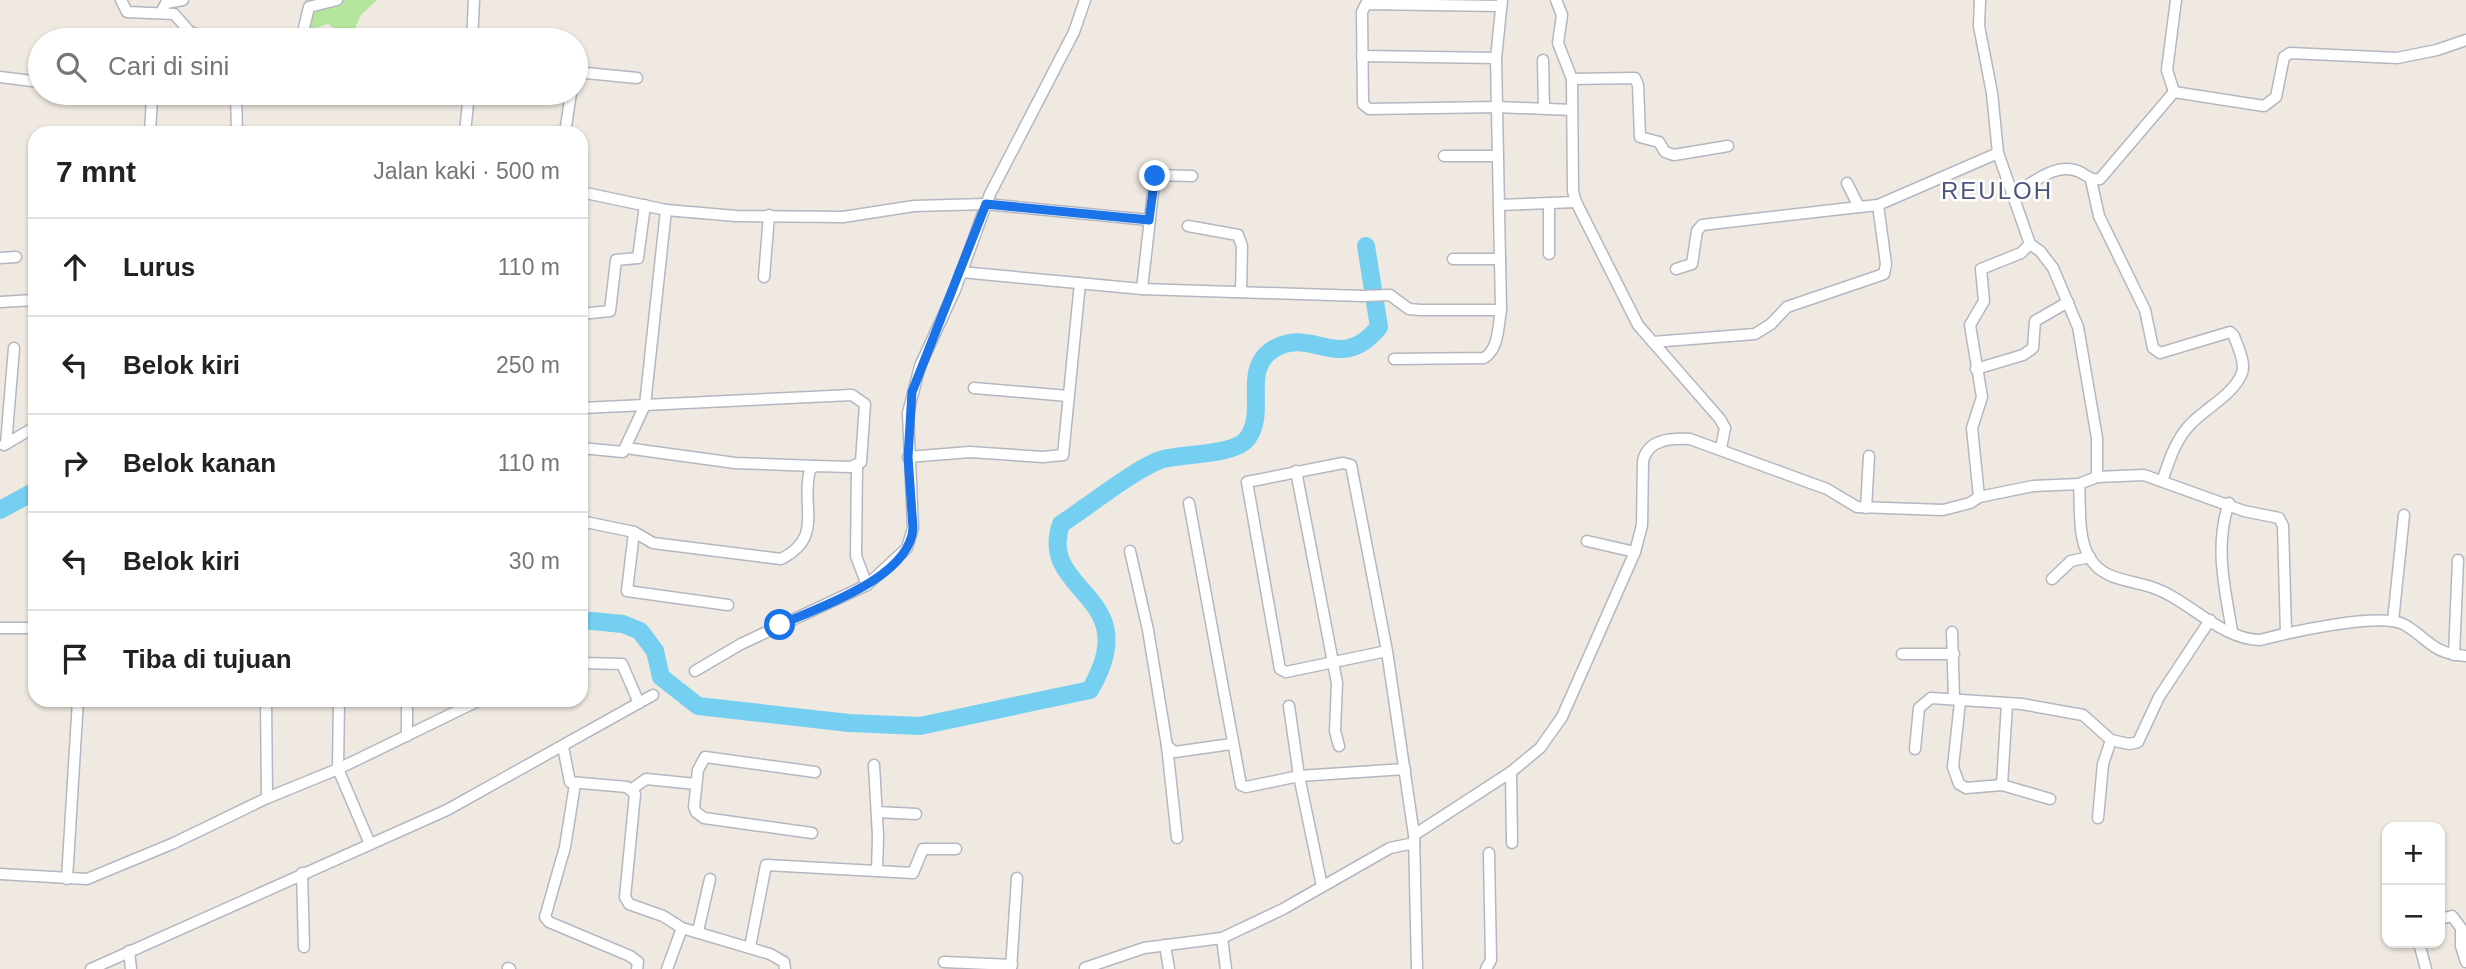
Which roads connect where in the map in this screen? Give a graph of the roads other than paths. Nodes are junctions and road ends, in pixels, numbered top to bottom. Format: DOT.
graph roads {
  1 [pos="121,0"];
  2 [pos="183,0"];
  3 [pos="337,0"];
  4 [pos="474,0"];
  5 [pos="1085,0"];
  6 [pos="1556,0"];
  7 [pos="1980,0"];
  8 [pos="2176,0"];
  9 [pos="1501,3"];
  10 [pos="161,12"];
  11 [pos="186,28"];
  12 [pos="304,28"];
  13 [pos="473,28"];
  14 [pos="2466,40"];
  15 [pos="1362,56"];
  16 [pos="1496,58"];
  17 [pos="1543,60"];
  18 [pos="588,74"];
  19 [pos="0,77"];
  20 [pos="637,78"];
  21 [pos="1572,79"];
  22 [pos="28,80"];
  23 [pos="2174,92"];
  24 [pos="152,105"];
  25 [pos="236,105"];
  26 [pos="468,105"];
  27 [pos="569,105"];
  28 [pos="1497,107"];
  29 [pos="1544,108"];
  30 [pos="1572,110"];
  31 [pos="150,126"];
  32 [pos="237,126"];
  33 [pos="466,126"];
  34 [pos="566,126"];
  35 [pos="1728,146"];
  36 [pos="1998,153"];
  37 [pos="1444,156"];
  38 [pos="1498,156"];
  39 [pos="1192,176"];
  40 [pos="2091,180"];
  41 [pos="1847,183"];
  42 [pos="588,193"];
  43 [pos="2011,196"];
  44 [pos="1576,202"];
  45 [pos="986,204"];
  46 [pos="645,205"];
  47 [pos="1500,205"];
  48 [pos="1549,205"];
  49 [pos="1878,205"];
  50 [pos="1859,207"];
  51 [pos="666,209"];
  52 [pos="769,215"];
  53 [pos="1149,220"];
  54 [pos="1188,226"];
  55 [pos="2030,244"];
  56 [pos="1549,254"];
  57 [pos="16,257"];
  58 [pos="0,258"];
  59 [pos="1453,259"];
  60 [pos="1500,259"];
  61 [pos="1676,269"];
  62 [pos="961,272"];
  63 [pos="764,277"];
  64 [pos="1080,283"];
  65 [pos="1142,289"];
  66 [pos="1241,292"];
  67 [pos="28,300"];
  68 [pos="0,302"];
  69 [pos="2068,302"];
  70 [pos="1501,310"];
  71 [pos="588,313"];
  72 [pos="1653,342"];
  73 [pos="14,348"];
  74 [pos="1394,359"];
  75 [pos="1976,369"];
  76 [pos="974,388"];
  77 [pos="1068,397"];
  78 [pos="645,405"];
  79 [pos="588,408"];
  80 [pos="28,431"];
  81 [pos="3,445"];
  82 [pos="626,448"];
  83 [pos="1721,448"];
  84 [pos="588,449"];
  85 [pos="1870,456"];
  86 [pos="908,457"];
  87 [pos="815,466"];
  88 [pos="858,466"];
  89 [pos="1296,471"];
  90 [pos="2097,477"];
  91 [pos="2162,481"];
  92 [pos="2079,484"];
  93 [pos="1979,497"];
  94 [pos="1188,503"];
  95 [pos="2229,503"];
  96 [pos="1866,508"];
  97 [pos="2404,515"];
  98 [pos="588,523"];
  99 [pos="634,532"];
  100 [pos="1587,541"];
  101 [pos="1130,551"];
  102 [pos="1635,552"];
  103 [pos="2090,557"];
  104 [pos="2458,560"];
  105 [pos="2052,579"];
  106 [pos="867,585"];
  107 [pos="728,604"];
  108 [pos="2210,620"];
  109 [pos="2393,621"];
  110 [pos="0,628"];
  111 [pos="28,628"];
  112 [pos="2232,631"];
  113 [pos="1952,632"];
  114 [pos="2286,633"];
  115 [pos="1387,651"];
  116 [pos="1902,654"];
  117 [pos="1954,654"];
  118 [pos="2454,655"];
  119 [pos="2466,656"];
  120 [pos="1333,662"];
  121 [pos="588,663"];
  122 [pos="695,671"];
  123 [pos="653,695"];
  124 [pos="1957,700"];
  125 [pos="639,704"];
  126 [pos="2007,704"];
  127 [pos="1289,706"];
  128 [pos="78,707"];
  129 [pos="266,707"];
  130 [pos="339,707"];
  131 [pos="407,707"];
  132 [pos="466,707"];
  133 [pos="407,736"];
  134 [pos="2111,740"];
  135 [pos="1231,744"];
  136 [pos="1167,746"];
  137 [pos="1339,746"];
  138 [pos="563,747"];
  139 [pos="1915,749"];
  140 [pos="874,765"];
  141 [pos="338,769"];
  142 [pos="1405,769"];
  143 [pos="815,772"];
  144 [pos="1511,772"];
  145 [pos="1298,776"];
  146 [pos="575,784"];
  147 [pos="696,784"];
  148 [pos="2002,785"];
  149 [pos="632,789"];
  150 [pos="267,798"];
  151 [pos="2050,799"];
  152 [pos="877,812"];
  153 [pos="916,814"];
  154 [pos="2098,818"];
  155 [pos="812,833"];
  156 [pos="1177,838"];
  157 [pos="1414,839"];
  158 [pos="370,844"];
  159 [pos="1512,844"];
  160 [pos="956,849"];
  161 [pos="1489,853"];
  162 [pos="877,871"];
  163 [pos="302,873"];
  164 [pos="0,874"];
  165 [pos="1017,878"];
  166 [pos="67,879"];
  167 [pos="710,879"];
  168 [pos="1322,886"];
  169 [pos="2445,918"];
  170 [pos="2464,927"];
  171 [pos="682,928"];
  172 [pos="698,931"];
  173 [pos="1222,938"];
  174 [pos="1165,946"];
  175 [pos="304,947"];
  176 [pos="750,947"];
  177 [pos="2420,948"];
  178 [pos="129,951"];
  179 [pos="944,962"];
  180 [pos="2466,962"];
  181 [pos="1012,967"];
  182 [pos="91,969"];
  183 [pos="131,969"];
  184 [pos="637,969"];
  185 [pos="667,969"];
  186 [pos="785,969"];
  187 [pos="1084,969"];
  188 [pos="1169,969"];
  189 [pos="1226,969"];
  190 [pos="1417,969"];
  191 [pos="1486,969"];
  192 [pos="2426,969"];
  1 -- 10 [label="street"];
  2 -- 10 [label="street"];
  3 -- 12 [label="street"];
  4 -- 13 [label="street"];
  5 -- 45 [label="street"];
  6 -- 21 [label="street"];
  7 -- 36 [label="street"];
  8 -- 23 [label="street"];
  9 -- 15 [label="street"];
  9 -- 16 [label="street"];
  10 -- 11 [label="street"];
  14 -- 23 [label="street"];
  15 -- 16 [label="street"];
  15 -- 28 [label="street"];
  16 -- 28 [label="street"];
  17 -- 29 [label="street"];
  18 -- 20 [label="street"];
  19 -- 22 [label="street"];
  21 -- 30 [label="street"];
  21 -- 35 [label="street"];
  23 -- 40 [label="street"];
  24 -- 31 [label="street"];
  25 -- 32 [label="street"];
  26 -- 33 [label="street"];
  27 -- 34 [label="street"];
  28 -- 29 [label="street"];
  28 -- 38 [label="street"];
  29 -- 30 [label="street"];
  30 -- 44 [label="street"];
  36 -- 43 [label="street"];
  36 -- 49 [label="street"];
  37 -- 38 [label="street"];
  38 -- 47 [label="street"];
  39 -- 53 [label="street"];
  40 -- 43 [label="street"];
  40 -- 91 [label="street"];
  41 -- 50 [label="street"];
  42 -- 46 [label="street"];
  43 -- 55 [label="street"];
  44 -- 48 [label="street"];
  44 -- 72 [label="street"];
  45 -- 52 [label="street"];
  45 -- 53 [label="street"];
  45 -- 62 [label="street"];
  46 -- 51 [label="street"];
  46 -- 71 [label="street"];
  47 -- 48 [label="street"];
  47 -- 60 [label="street"];
  48 -- 56 [label="street"];
  49 -- 50 [label="street"];
  49 -- 72 [label="street"];
  50 -- 61 [label="street"];
  51 -- 52 [label="street"];
  51 -- 78 [label="street"];
  52 -- 63 [label="street"];
  53 -- 65 [label="street"];
  54 -- 66 [label="street"];
  55 -- 69 [label="street"];
  55 -- 75 [label="street"];
  57 -- 58 [label="street"];
  59 -- 60 [label="street"];
  60 -- 70 [label="street"];
  62 -- 64 [label="street"];
  62 -- 86 [label="street"];
  64 -- 65 [label="street"];
  64 -- 77 [label="street"];
  65 -- 66 [label="street"];
  66 -- 70 [label="street"];
  67 -- 68 [label="street"];
  69 -- 75 [label="street"];
  69 -- 90 [label="street"];
  70 -- 74 [label="street"];
  72 -- 83 [label="street"];
  73 -- 81 [label="street"];
  75 -- 93 [label="street"];
  76 -- 77 [label="street"];
  77 -- 86 [label="street"];
  78 -- 79 [label="street"];
  78 -- 82 [label="street"];
  78 -- 88 [label="street"];
  80 -- 81 [label="street"];
  82 -- 84 [label="street"];
  82 -- 87 [label="street"];
  83 -- 96 [label="street"];
  83 -- 102 [label="street"];
  85 -- 96 [label="street"];
  86 -- 106 [label="street"];
  87 -- 88 [label="street"];
  87 -- 99 [label="street"];
  88 -- 106 [label="street"];
  89 -- 115 [label="street"];
  89 -- 120 [label="street"];
  89 -- 120 [label="street"];
  90 -- 91 [label="street"];
  90 -- 92 [label="street"];
  91 -- 95 [label="street"];
  92 -- 93 [label="street"];
  92 -- 103 [label="street"];
  93 -- 96 [label="street"];
  94 -- 135 [label="street"];
  95 -- 112 [label="street"];
  95 -- 114 [label="street"];
  97 -- 109 [label="street"];
  98 -- 99 [label="street"];
  99 -- 107 [label="street"];
  100 -- 102 [label="street"];
  101 -- 136 [label="street"];
  102 -- 144 [label="street"];
  103 -- 105 [label="street"];
  103 -- 108 [label="street"];
  104 -- 118 [label="street"];
  106 -- 122 [label="street"];
  108 -- 112 [label="street"];
  108 -- 134 [label="street"];
  109 -- 114 [label="street"];
  109 -- 118 [label="street"];
  110 -- 111 [label="street"];
  112 -- 114 [label="street"];
  113 -- 117 [label="street"];
  115 -- 120 [label="street"];
  115 -- 142 [label="street"];
  116 -- 117 [label="street"];
  117 -- 124 [label="street"];
  118 -- 119 [label="street"];
  120 -- 137 [label="street"];
  121 -- 125 [label="street"];
  123 -- 125 [label="street"];
  124 -- 126 [label="street"];
  124 -- 139 [label="street"];
  124 -- 148 [label="street"];
  125 -- 138 [label="street"];
  126 -- 134 [label="street"];
  126 -- 148 [label="street"];
  127 -- 145 [label="street"];
  128 -- 166 [label="street"];
  129 -- 150 [label="street"];
  130 -- 141 [label="street"];
  131 -- 133 [label="street"];
  132 -- 133 [label="street"];
  133 -- 141 [label="street"];
  134 -- 154 [label="street"];
  135 -- 136 [label="street"];
  135 -- 145 [label="street"];
  136 -- 156 [label="street"];
  138 -- 146 [label="street"];
  138 -- 158 [label="street"];
  140 -- 152 [label="street"];
  141 -- 150 [label="street"];
  141 -- 158 [label="street"];
  142 -- 145 [label="street"];
  142 -- 157 [label="street"];
  143 -- 147 [label="street"];
  144 -- 157 [label="street"];
  144 -- 159 [label="street"];
  145 -- 168 [label="street"];
  146 -- 149 [label="street"];
  146 -- 184 [label="street"];
  147 -- 149 [label="street"];
  147 -- 155 [label="street"];
  148 -- 151 [label="street"];
  149 -- 171 [label="street"];
  150 -- 166 [label="street"];
  152 -- 153 [label="street"];
  152 -- 162 [label="street"];
  157 -- 168 [label="street"];
  157 -- 190 [label="street"];
  158 -- 163 [label="street"];
  160 -- 162 [label="street"];
  161 -- 191 [label="street"];
  162 -- 176 [label="street"];
  163 -- 175 [label="street"];
  163 -- 178 [label="street"];
  164 -- 166 [label="street"];
  165 -- 181 [label="street"];
  167 -- 172 [label="street"];
  168 -- 173 [label="street"];
  169 -- 170 [label="street"];
  170 -- 180 [label="street"];
  171 -- 172 [label="street"];
  171 -- 185 [label="street"];
  172 -- 176 [label="street"];
  173 -- 174 [label="street"];
  173 -- 189 [label="street"];
  174 -- 187 [label="street"];
  174 -- 188 [label="street"];
  176 -- 186 [label="street"];
  177 -- 192 [label="street"];
  178 -- 182 [label="street"];
  178 -- 183 [label="street"];
  179 -- 181 [label="street"];
}
